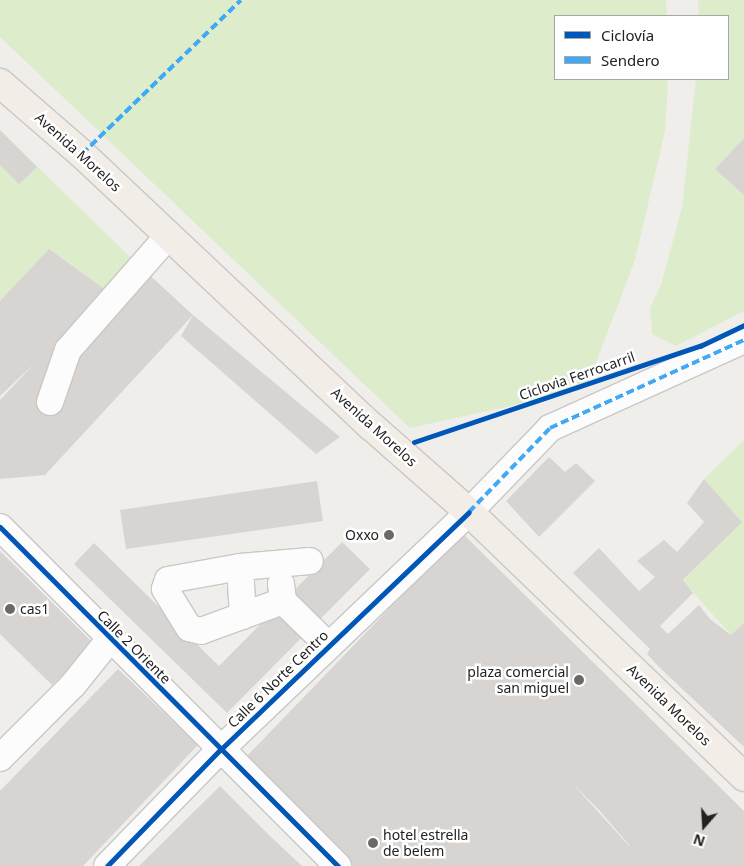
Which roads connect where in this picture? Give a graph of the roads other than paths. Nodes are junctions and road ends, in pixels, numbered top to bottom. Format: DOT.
graph roads {
  1 [pos="0,82"];
  2 [pos="168,236"];
  3 [pos="744,340"];
  4 [pos="50,402"];
  5 [pos="469,512"];
  6 [pos="0,527"];
  7 [pos="310,560"];
  8 [pos="278,565"];
  9 [pos="240,567"];
  10 [pos="283,601"];
  11 [pos="243,616"];
  12 [pos="110,639"];
  13 [pos="329,646"];
  14 [pos="220,750"];
  15 [pos="0,758"];
  16 [pos="744,776"];
  17 [pos="107,866"];
  18 [pos="338,866"];
  1 -- 2 [label="main road, Avenida Morelos"];
  2 -- 4 [label="street"];
  2 -- 5 [label="main road, Avenida Morelos"];
  3 -- 5 [label="street, Calle 6 Norte Centro"];
  5 -- 13 [label="street, Calle 6 Norte Centro"];
  5 -- 16 [label="main road, Avenida Morelos"];
  6 -- 12 [label="street, Calle 2 Oriente"];
  7 -- 8 [label="street"];
  8 -- 9 [label="street"];
  8 -- 10 [label="street"];
  9 -- 11 [label="street"];
  9 -- 11 [label="street"];
  10 -- 11 [label="street"];
  10 -- 13 [label="street"];
  12 -- 14 [label="street, Calle 2 Oriente"];
  12 -- 15 [label="street"];
  13 -- 14 [label="street, Calle 6 Norte Centro"];
  14 -- 17 [label="street, Calle 6 Norte Centro"];
  14 -- 18 [label="street, Calle 2 Oriente"];
}
